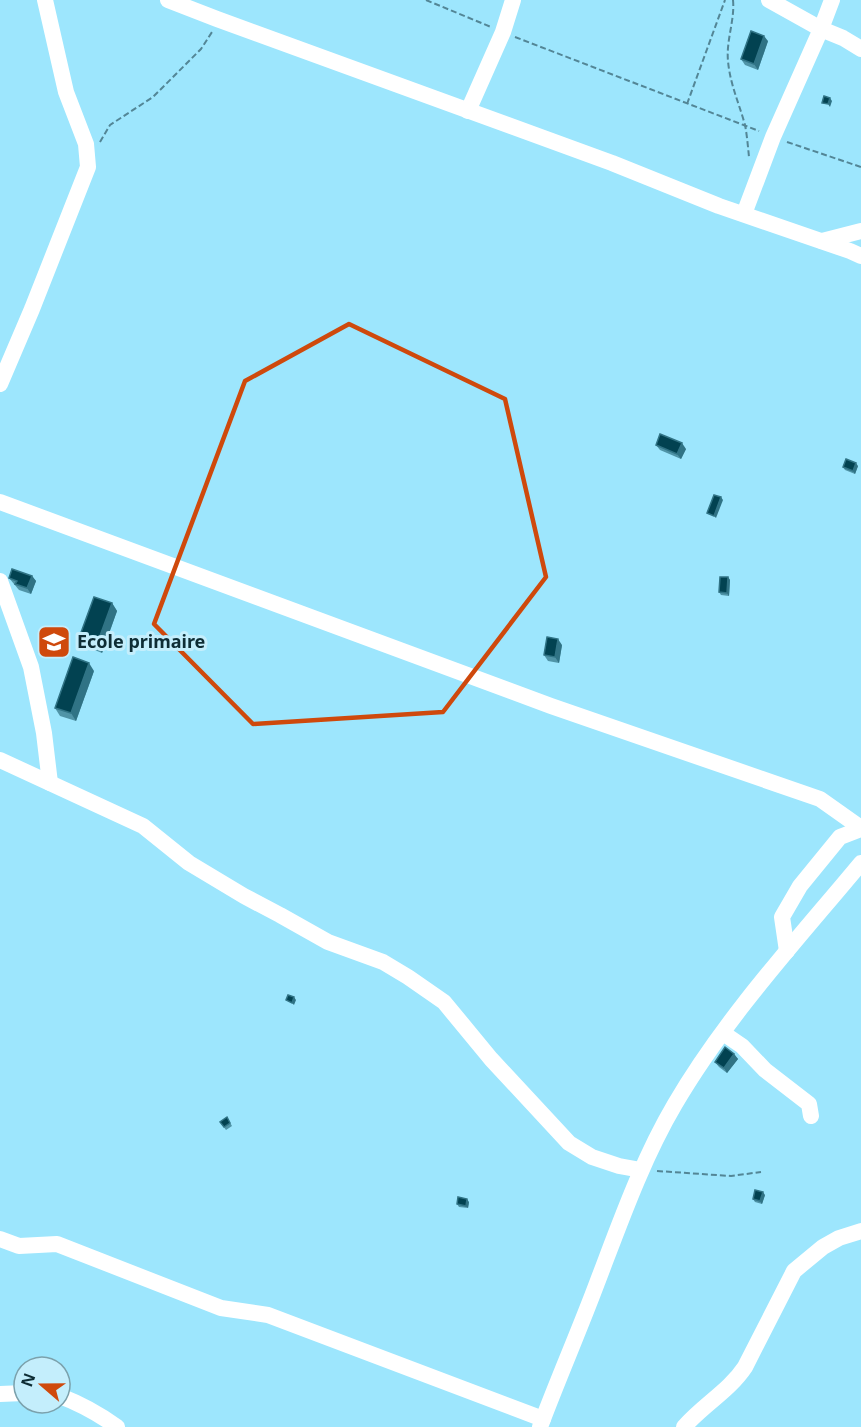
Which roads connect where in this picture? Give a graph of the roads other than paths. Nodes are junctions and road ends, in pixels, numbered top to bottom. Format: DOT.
graph roads {
  1 [pos="45,0"];
  2 [pos="168,0"];
  3 [pos="513,0"];
  4 [pos="769,0"];
  5 [pos="832,0"];
  6 [pos="213,12"];
  7 [pos="821,29"];
  8 [pos="861,35"];
  9 [pos="843,38"];
  10 [pos="861,49"];
  11 [pos="468,111"];
  12 [pos="744,214"];
  13 [pos="861,231"];
  14 [pos="821,241"];
  15 [pos="861,256"];
  16 [pos="0,384"];
  17 [pos="0,502"];
  18 [pos="0,581"];
  19 [pos="0,760"];
  20 [pos="50,783"];
  21 [pos="861,828"];
  22 [pos="861,863"];
  23 [pos="787,951"];
  24 [pos="723,1033"];
  25 [pos="811,1116"];
  26 [pos="641,1170"];
  27 [pos="861,1230"];
  28 [pos="0,1239"];
  29 [pos="72,1401"];
  30 [pos="542,1423"];
  31 [pos="117,1427"];
  32 [pos="684,1427"];
  1 -- 16 [label="street"];
  2 -- 6 [label="street"];
  3 -- 11 [label="street"];
  4 -- 7 [label="street"];
  5 -- 7 [label="street"];
  6 -- 11 [label="street"];
  7 -- 9 [label="street"];
  7 -- 12 [label="street"];
  8 -- 9 [label="street"];
  9 -- 10 [label="street"];
  11 -- 12 [label="street"];
  12 -- 14 [label="street"];
  13 -- 14 [label="street"];
  14 -- 15 [label="street"];
  17 -- 21 [label="street"];
  18 -- 20 [label="street"];
  19 -- 20 [label="street"];
  20 -- 26 [label="street"];
  21 -- 23 [label="street"];
  22 -- 23 [label="street"];
  23 -- 24 [label="street"];
  24 -- 25 [label="street"];
  24 -- 26 [label="street"];
  26 -- 30 [label="street"];
  27 -- 32 [label="street"];
  28 -- 30 [label="street"];
  29 -- 31 [label="street"];
}
